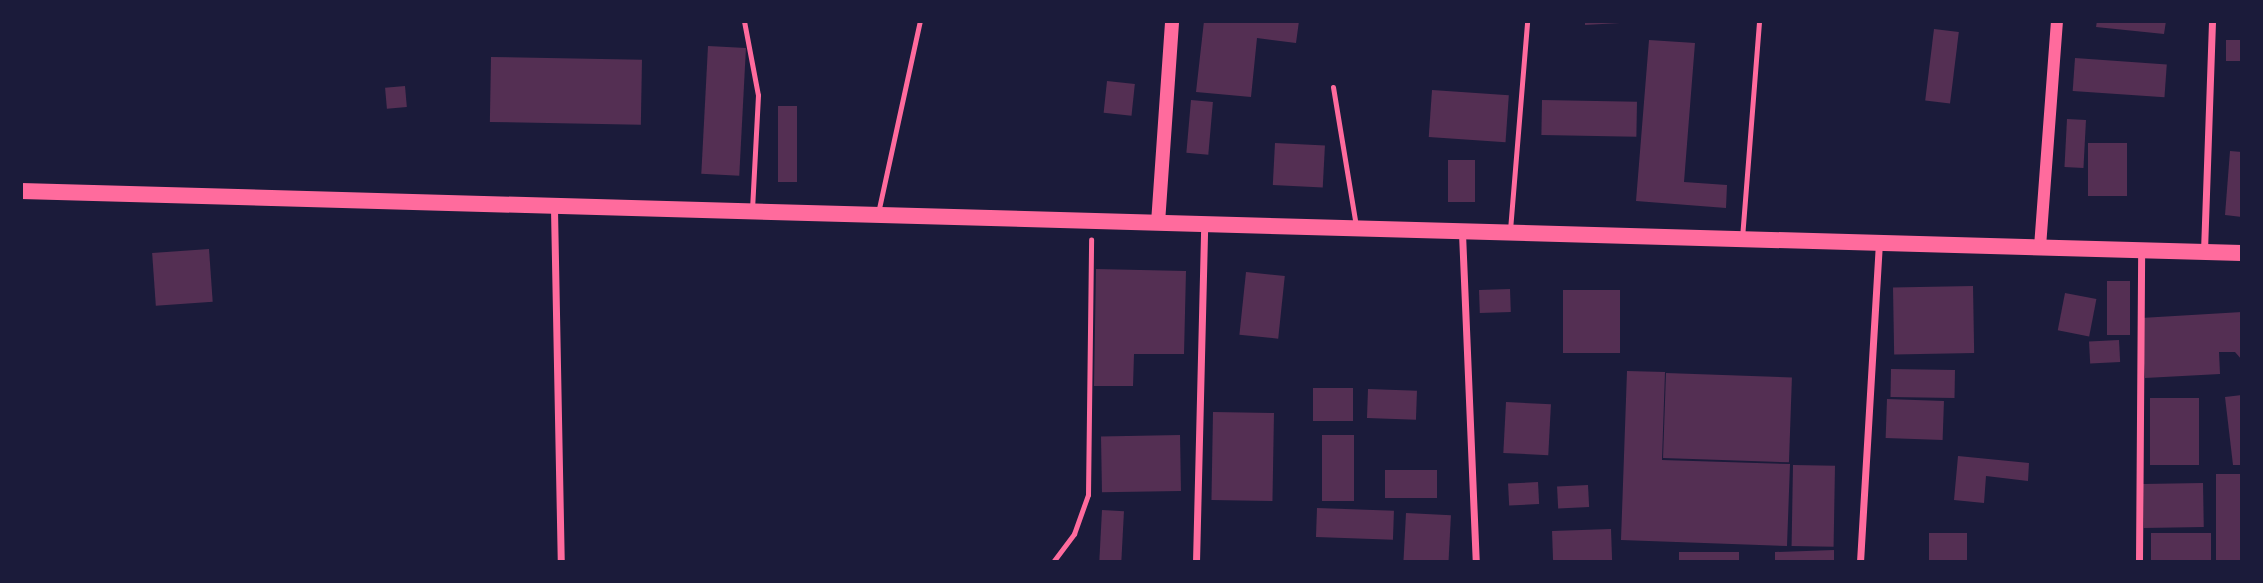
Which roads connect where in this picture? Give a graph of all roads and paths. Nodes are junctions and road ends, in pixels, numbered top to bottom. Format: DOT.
graph roads {
  1 [pos="744,21"];
  2 [pos="920,21"];
  3 [pos="1172,21"];
  4 [pos="1527,21"];
  5 [pos="1759,21"];
  6 [pos="2057,21"];
  7 [pos="2212,21"];
  8 [pos="1333,87"];
  9 [pos="21,191"];
  10 [pos="554,209"];
  11 [pos="752,213"];
  12 [pos="877,216"];
  13 [pos="1091,222"];
  14 [pos="1158,223"];
  15 [pos="1204,223"];
  16 [pos="1356,229"];
  17 [pos="1510,230"];
  18 [pos="1462,233"];
  19 [pos="1742,238"];
  20 [pos="1879,241"];
  21 [pos="2040,247"];
  22 [pos="2141,251"];
  23 [pos="2204,253"];
  24 [pos="2242,253"];
  25 [pos="561,562"];
  26 [pos="1053,562"];
  27 [pos="1196,562"];
  28 [pos="1476,562"];
  29 [pos="1860,562"];
  30 [pos="2138,562"];
  1 -- 11 [label="lane"];
  2 -- 12 [label="lane"];
  3 -- 14 [label="main road"];
  4 -- 17 [label="lane"];
  5 -- 19 [label="lane"];
  6 -- 21 [label="street"];
  7 -- 23 [label="street"];
  8 -- 16 [label="lane"];
  9 -- 10 [label="highway"];
  10 -- 11 [label="highway"];
  10 -- 25 [label="street"];
  11 -- 12 [label="highway"];
  12 -- 13 [label="highway"];
  13 -- 14 [label="highway"];
  13 -- 26 [label="path"];
  14 -- 15 [label="highway"];
  15 -- 16 [label="highway"];
  15 -- 27 [label="street"];
  16 -- 18 [label="highway"];
  17 -- 18 [label="highway"];
  17 -- 19 [label="highway"];
  18 -- 28 [label="street"];
  19 -- 20 [label="highway"];
  20 -- 21 [label="highway"];
  20 -- 29 [label="street"];
  21 -- 22 [label="highway"];
  22 -- 23 [label="highway"];
  22 -- 30 [label="street"];
  23 -- 24 [label="highway"];
}
